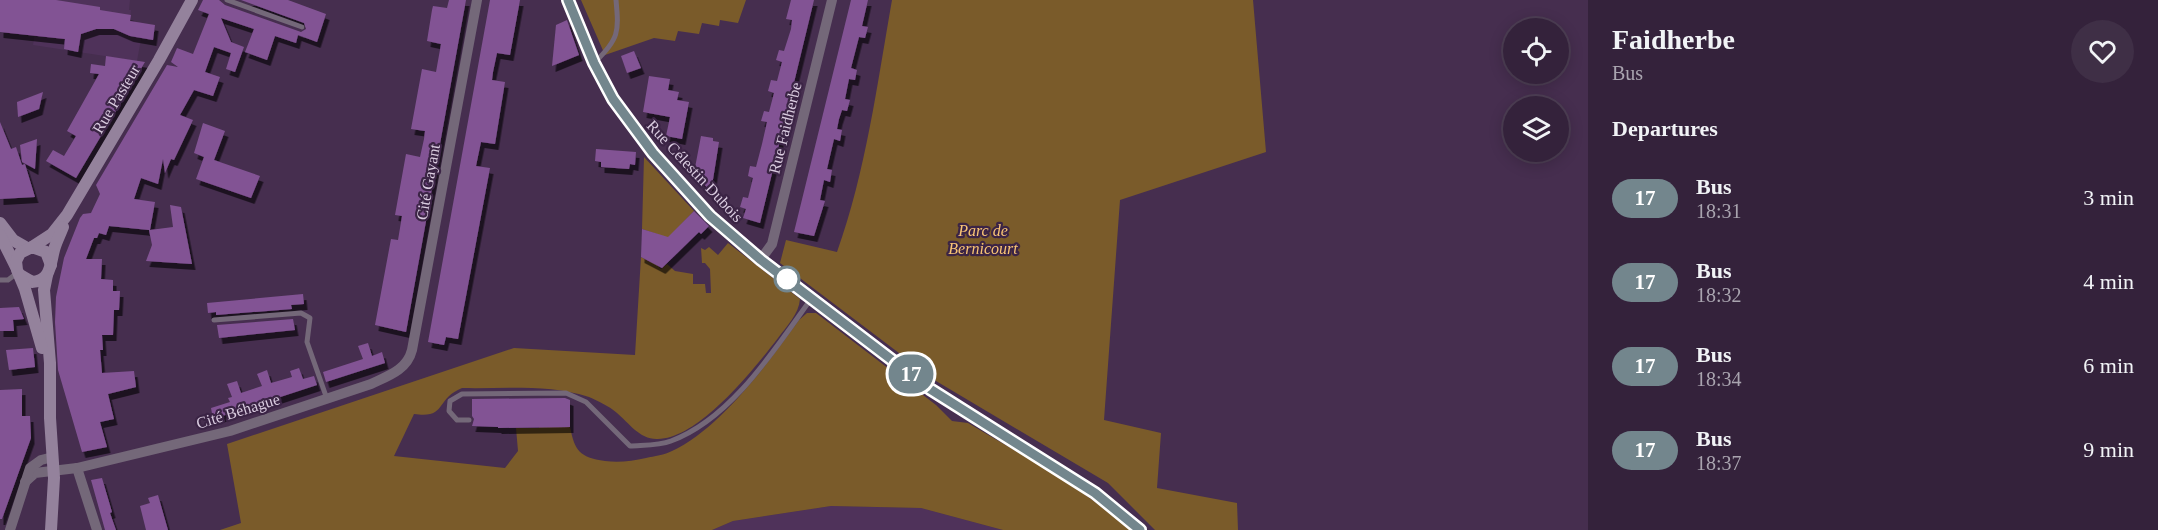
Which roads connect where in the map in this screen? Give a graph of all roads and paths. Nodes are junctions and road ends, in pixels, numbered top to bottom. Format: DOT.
graph roads {
  1 [pos="192,0"];
  2 [pos="227,0"];
  3 [pos="477,0"];
  4 [pos="568,0"];
  5 [pos="616,0"];
  6 [pos="832,0"];
  7 [pos="302,27"];
  8 [pos="594,63"];
  9 [pos="67,215"];
  10 [pos="0,223"];
  11 [pos="0,234"];
  12 [pos="30,248"];
  13 [pos="761,260"];
  14 [pos="49,270"];
  15 [pos="18,271"];
  16 [pos="0,280"];
  17 [pos="812,298"];
  18 [pos="214,320"];
  19 [pos="403,367"];
  20 [pos="50,384"];
  21 [pos="327,399"];
  22 [pos="469,420"];
  23 [pos="53,457"];
  24 [pos="76,468"];
  25 [pos="53,471"];
  26 [pos="25,482"];
  27 [pos="10,530"];
  28 [pos="51,530"];
  29 [pos="97,530"];
  30 [pos="1141,530"];
  1 -- 9 [label="street, Rue Pasteur"];
  2 -- 7 [label="lane"];
  3 -- 19 [label="street, Cité Gayant"];
  4 -- 8 [label="street, Rue Célestin Dubois"];
  5 -- 8 [label="lane"];
  6 -- 13 [label="street, Rue Faidherbe"];
  8 -- 13 [label="street, Rue Célestin Dubois"];
  9 -- 12 [label="street, Rue Pasteur"];
  9 -- 14 [label="street, Rue Pasteur"];
  10 -- 12 [label="street"];
  11 -- 15 [label="street"];
  12 -- 14 [label="street"];
  12 -- 15 [label="street"];
  13 -- 17 [label="street, Rue Célestin Dubois"];
  14 -- 15 [label="street"];
  14 -- 20 [label="street, Rue Pasteur"];
  15 -- 16 [label="lane"];
  15 -- 20 [label="street"];
  17 -- 22 [label="lane"];
  17 -- 30 [label="street, Rue Célestin Dubois"];
  18 -- 21 [label="lane"];
  19 -- 21 [label="street, Cité Béhague"];
  20 -- 23 [label="street"];
  21 -- 24 [label="street, Cité Béhague"];
  23 -- 25 [label="street"];
  23 -- 26 [label="street"];
  24 -- 25 [label="street, Cité Béhague"];
  24 -- 29 [label="street"];
  25 -- 26 [label="street, Cité Béhague"];
  25 -- 28 [label="street"];
  26 -- 27 [label="street"];
}
